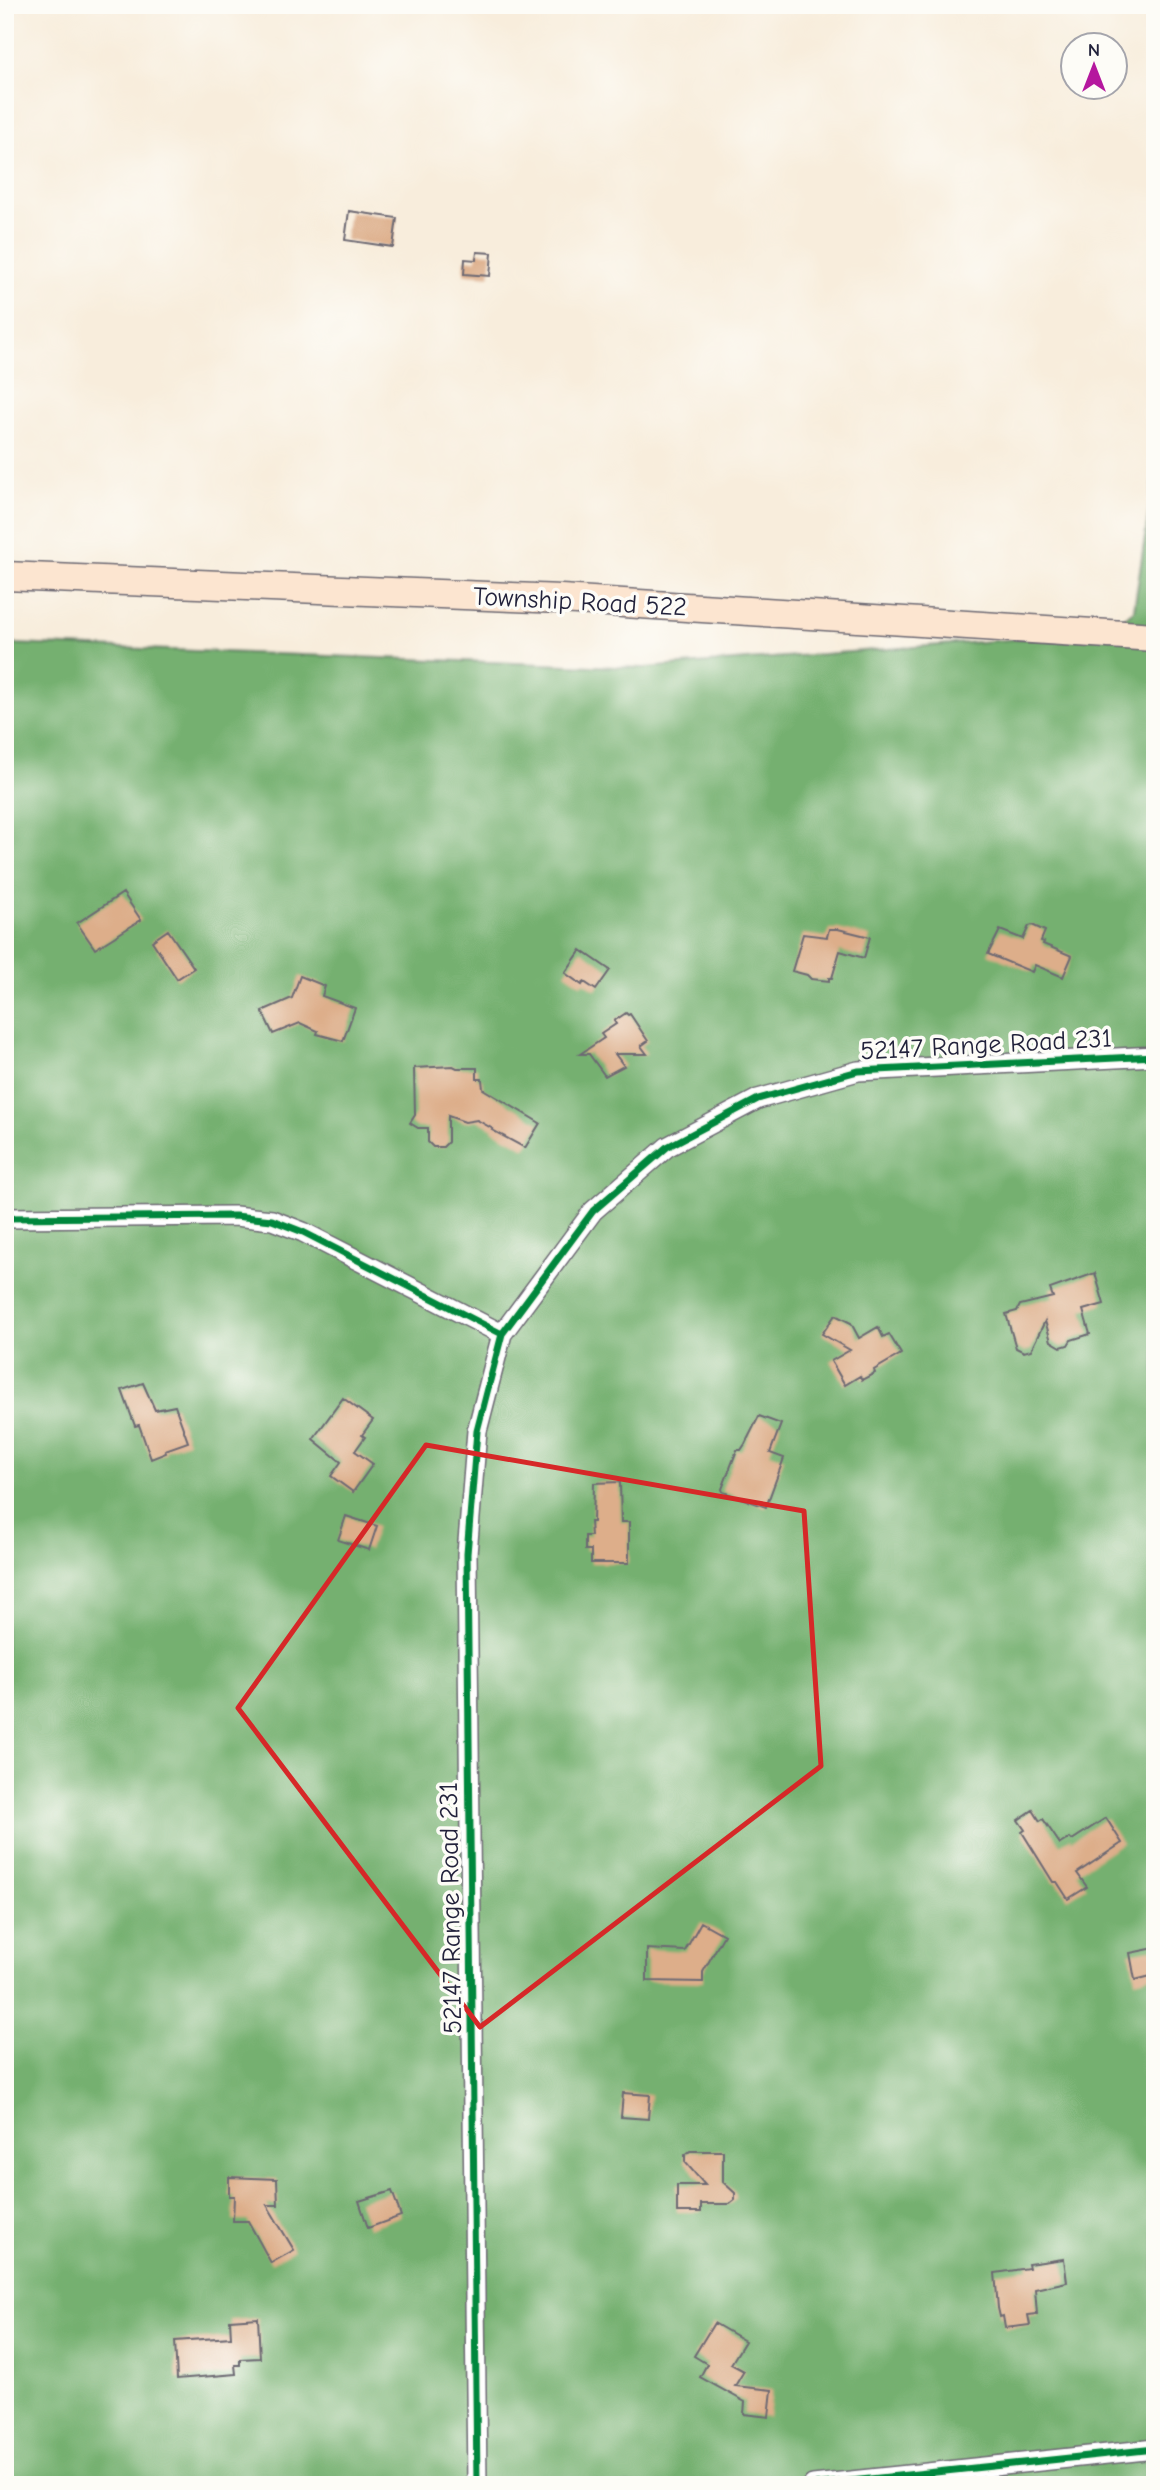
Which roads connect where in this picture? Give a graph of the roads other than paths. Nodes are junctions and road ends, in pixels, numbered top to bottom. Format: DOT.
graph roads {
  1 [pos="5,576"];
  2 [pos="1155,637"];
  3 [pos="1155,1056"];
  4 [pos="5,1218"];
  5 [pos="502,1335"];
  6 [pos="1155,2449"];
  7 [pos="477,2485"];
  8 [pos="813,2485"];
  1 -- 2 [label="main road, Township Road 522"];
  3 -- 5 [label="street, 52147 Range Road 231"];
  4 -- 5 [label="street"];
  5 -- 7 [label="street, 52147 Range Road 231"];
  6 -- 8 [label="street"];
}
